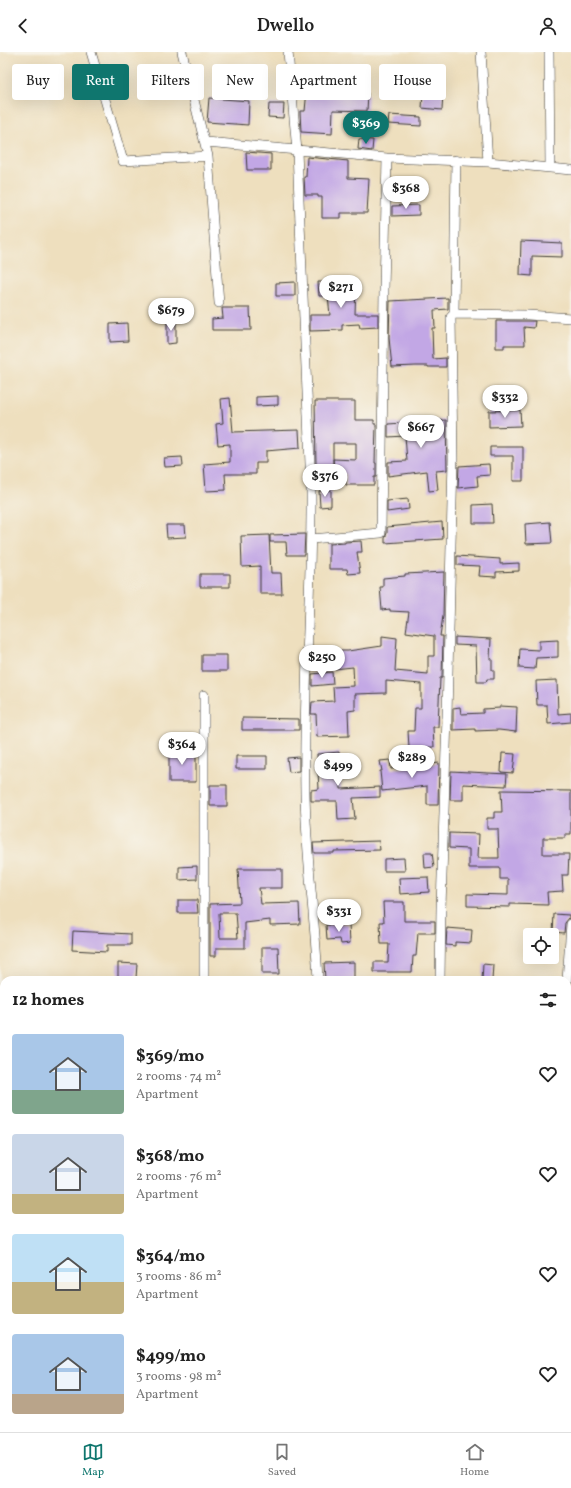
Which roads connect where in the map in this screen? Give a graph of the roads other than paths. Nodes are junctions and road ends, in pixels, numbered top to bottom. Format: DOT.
graph roads {
  1 [pos="91,52"];
  2 [pos="182,52"];
  3 [pos="288,52"];
  4 [pos="481,52"];
  5 [pos="549,52"];
  6 [pos="206,142"];
  7 [pos="298,150"];
  8 [pos="208,156"];
  9 [pos="387,158"];
  10 [pos="456,160"];
  11 [pos="488,162"];
  12 [pos="550,168"];
  13 [pos="571,170"];
  14 [pos="219,303"];
  15 [pos="454,314"];
  16 [pos="571,318"];
  17 [pos="311,539"];
  18 [pos="204,695"];
  19 [pos="571,924"];
  20 [pos="204,976"];
  21 [pos="318,976"];
  22 [pos="440,976"];
  23 [pos="567,976"];
  1 -- 8 [label="street"];
  2 -- 6 [label="street"];
  3 -- 7 [label="street"];
  4 -- 11 [label="street"];
  5 -- 12 [label="street"];
  6 -- 7 [label="street"];
  6 -- 8 [label="street"];
  7 -- 9 [label="street"];
  7 -- 17 [label="street"];
  8 -- 14 [label="street"];
  9 -- 10 [label="street"];
  9 -- 17 [label="street"];
  10 -- 11 [label="street"];
  10 -- 15 [label="street"];
  11 -- 12 [label="street"];
  12 -- 13 [label="street"];
  15 -- 16 [label="street"];
  15 -- 22 [label="street"];
  17 -- 21 [label="street"];
  18 -- 20 [label="street"];
  19 -- 23 [label="street"];
}
